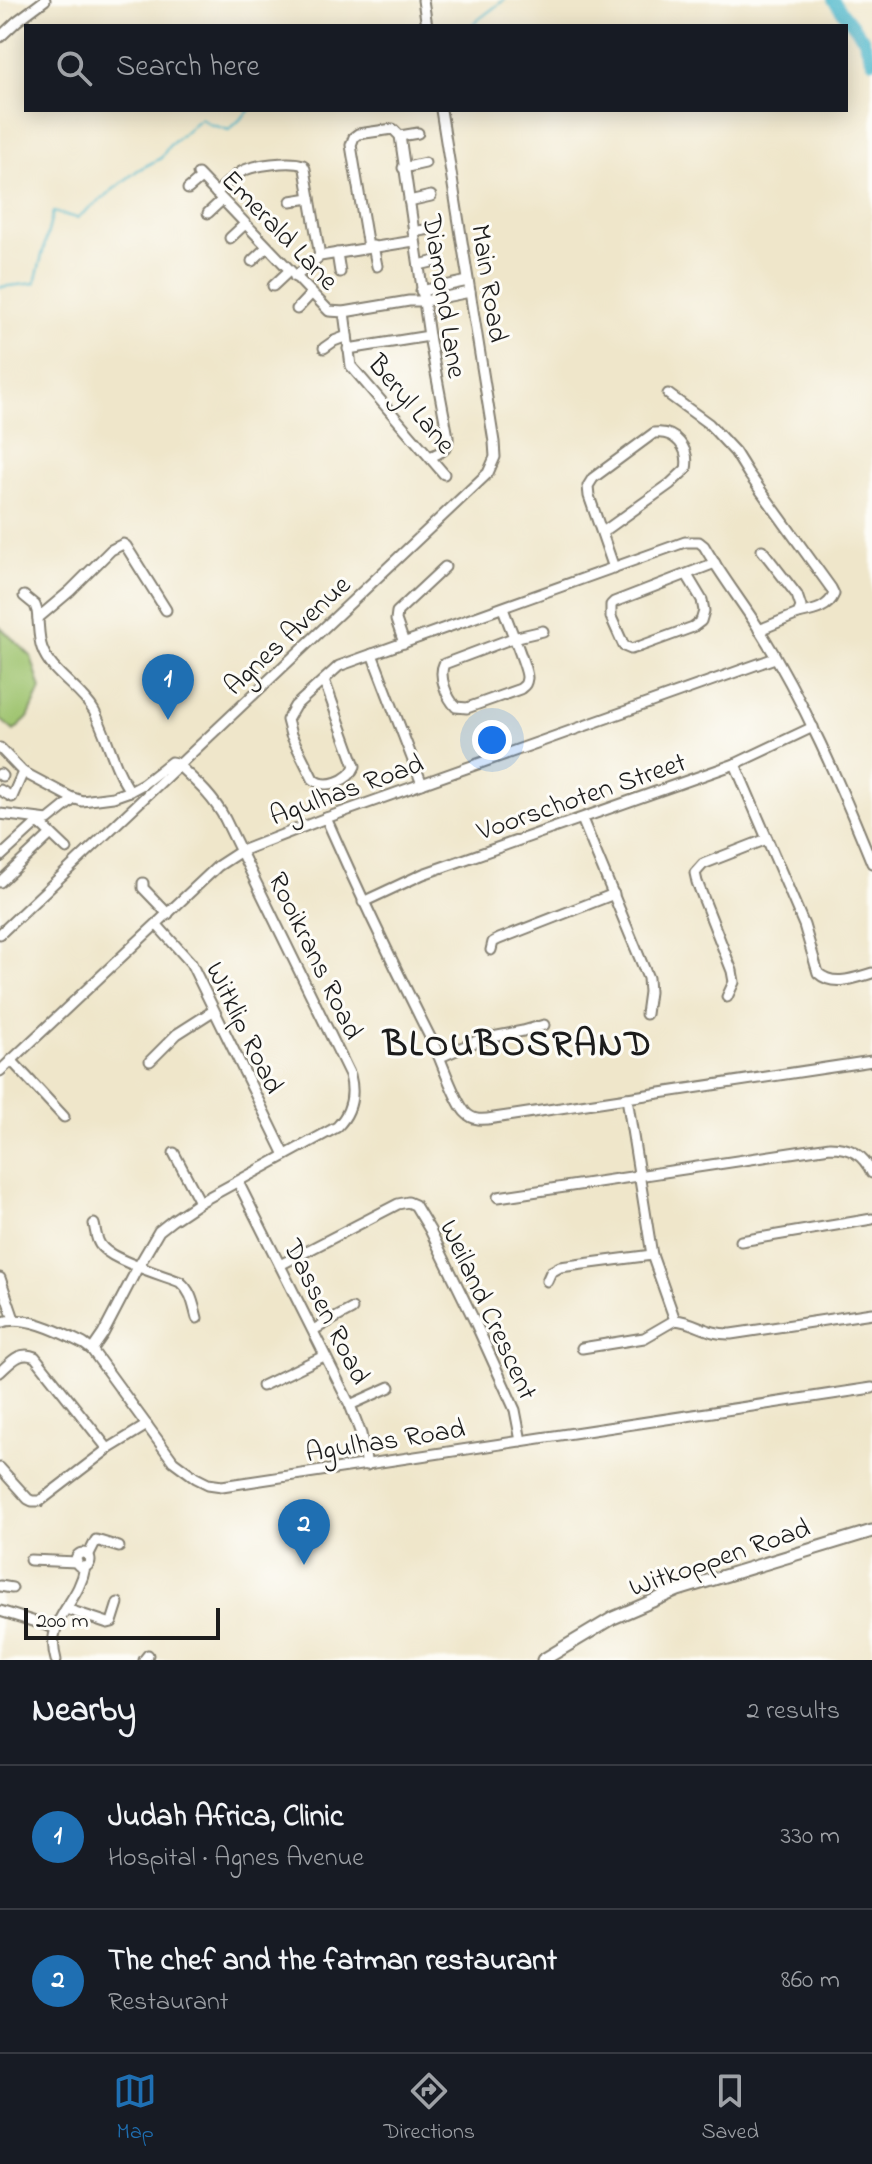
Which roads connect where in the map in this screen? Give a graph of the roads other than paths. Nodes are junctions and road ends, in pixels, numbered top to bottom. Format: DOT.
graph roads {
  1 [pos="45,0"];
  2 [pos="423,0"];
  3 [pos="427,24"];
  4 [pos="0,37"];
  5 [pos="441,112"];
  6 [pos="418,133"];
  7 [pos="399,134"];
  8 [pos="425,163"];
  9 [pos="403,168"];
  10 [pos="188,189"];
  11 [pos="431,196"];
  12 [pos="219,197"];
  13 [pos="310,198"];
  14 [pos="291,201"];
  15 [pos="409,201"];
  16 [pos="208,213"];
  17 [pos="245,224"];
  18 [pos="436,228"];
  19 [pos="414,237"];
  20 [pos="230,238"];
  21 [pos="267,247"];
  22 [pos="370,247"];
  23 [pos="337,253"];
  24 [pos="320,256"];
  25 [pos="440,260"];
  26 [pos="252,261"];
  27 [pos="419,265"];
  28 [pos="377,266"];
  29 [pos="340,272"];
  30 [pos="292,274"];
  31 [pos="468,281"];
  32 [pos="273,286"];
  33 [pos="423,289"];
  34 [pos="470,292"];
  35 [pos="311,294"];
  36 [pos="409,301"];
  37 [pos="425,301"];
  38 [pos="297,309"];
  39 [pos="339,312"];
  40 [pos="347,336"];
  41 [pos="429,336"];
  42 [pos="324,348"];
  43 [pos="348,349"];
  44 [pos="668,394"];
  45 [pos="430,457"];
  46 [pos="493,463"];
  47 [pos="444,474"];
  48 [pos="603,532"];
  49 [pos="762,550"];
  50 [pos="715,563"];
  51 [pos="445,567"];
  52 [pos="614,568"];
  53 [pos="687,575"];
  54 [pos="24,596"];
  55 [pos="503,608"];
  56 [pos="166,610"];
  57 [pos="798,614"];
  58 [pos="38,618"];
  59 [pos="759,630"];
  60 [pos="543,631"];
  61 [pos="513,638"];
  62 [pos="404,643"];
  63 [pos="372,654"];
  64 [pos="775,658"];
  65 [pos="324,680"];
  66 [pos="813,727"];
  67 [pos="0,748"];
  68 [pos="735,764"];
  69 [pos="178,765"];
  70 [pos="23,772"];
  71 [pos="422,784"];
  72 [pos="0,790"];
  73 [pos="130,791"];
  74 [pos="74,799"];
  75 [pos="0,814"];
  76 [pos="326,818"];
  77 [pos="582,819"];
  78 [pos="51,834"];
  79 [pos="767,839"];
  80 [pos="67,849"];
  81 [pos="241,851"];
  82 [pos="0,857"];
  83 [pos="872,863"];
  84 [pos="0,882"];
  85 [pos="143,883"];
  86 [pos="614,894"];
  87 [pos="363,902"];
  88 [pos="168,914"];
  89 [pos="157,925"];
  90 [pos="0,934"];
  91 [pos="491,950"];
  92 [pos="872,973"];
  93 [pos="727,997"];
  94 [pos="213,1011"];
  95 [pos="646,1014"];
  96 [pos="544,1025"];
  97 [pos="440,1057"];
  98 [pos="11,1060"];
  99 [pos="150,1061"];
  100 [pos="872,1061"];
  101 [pos="0,1071"];
  102 [pos="627,1098"];
  103 [pos="64,1117"];
  104 [pos="174,1153"];
  105 [pos="285,1155"];
  106 [pos="872,1173"];
  107 [pos="640,1175"];
  108 [pos="238,1182"];
  109 [pos="498,1197"];
  110 [pos="200,1202"];
  111 [pos="872,1219"];
  112 [pos="94,1224"];
  113 [pos="741,1241"];
  114 [pos="652,1255"];
  115 [pos="280,1265"];
  116 [pos="138,1267"];
  117 [pos="0,1278"];
  118 [pos="547,1281"];
  119 [pos="352,1309"];
  120 [pos="872,1313"];
  121 [pos="197,1318"];
  122 [pos="14,1319"];
  123 [pos="675,1320"];
  124 [pos="0,1323"];
  125 [pos="313,1330"];
  126 [pos="582,1348"];
  127 [pos="92,1350"];
  128 [pos="324,1356"];
  129 [pos="0,1372"];
  130 [pos="262,1386"];
  131 [pos="390,1387"];
  132 [pos="872,1388"];
  133 [pos="350,1405"];
  134 [pos="147,1425"];
  135 [pos="521,1441"];
  136 [pos="108,1449"];
  137 [pos="367,1465"];
  138 [pos="0,1468"];
  139 [pos="872,1531"];
  140 [pos="119,1547"];
  141 [pos="30,1560"];
  142 [pos="83,1562"];
  143 [pos="0,1586"];
  144 [pos="12,1588"];
  145 [pos="118,1603"];
  146 [pos="66,1609"];
  147 [pos="0,1611"];
  148 [pos="55,1628"];
  149 [pos="56,1660"];
  150 [pos="543,1660"];
  1 -- 4 [label="street"];
  2 -- 3 [label="street"];
  5 -- 31 [label="street, Main Road"];
  6 -- 7 [label="street"];
  7 -- 9 [label="street, Diamond Lane"];
  7 -- 22 [label="street"];
  8 -- 9 [label="street"];
  9 -- 15 [label="street, Diamond Lane"];
  10 -- 12 [label="street, Emerald Lane"];
  11 -- 15 [label="street"];
  12 -- 13 [label="street"];
  12 -- 16 [label="street"];
  12 -- 17 [label="street, Emerald Lane"];
  13 -- 14 [label="street"];
  13 -- 24 [label="street"];
  15 -- 19 [label="street, Diamond Lane"];
  17 -- 20 [label="street"];
  17 -- 21 [label="street, Emerald Lane"];
  18 -- 19 [label="street"];
  19 -- 22 [label="street"];
  19 -- 27 [label="street, Diamond Lane"];
  21 -- 26 [label="street"];
  21 -- 30 [label="street, Emerald Lane"];
  22 -- 23 [label="street"];
  22 -- 28 [label="street"];
  23 -- 24 [label="street"];
  23 -- 29 [label="street"];
  24 -- 30 [label="street"];
  25 -- 27 [label="street"];
  27 -- 33 [label="street, Diamond Lane"];
  30 -- 32 [label="street"];
  30 -- 35 [label="street, Emerald Lane"];
  31 -- 33 [label="street"];
  31 -- 34 [label="street, Main Road"];
  33 -- 36 [label="street"];
  33 -- 37 [label="street, Diamond Lane"];
  34 -- 37 [label="street"];
  34 -- 46 [label="street, Main Road"];
  35 -- 38 [label="street"];
  35 -- 39 [label="street, Emerald Lane"];
  36 -- 37 [label="street"];
  36 -- 39 [label="street"];
  37 -- 41 [label="street, Diamond Lane"];
  39 -- 40 [label="street, Beryl Lane"];
  40 -- 42 [label="street"];
  40 -- 43 [label="street, Beryl Lane"];
  41 -- 43 [label="street"];
  41 -- 45 [label="street, Diamond Lane"];
  43 -- 45 [label="street, Beryl Lane"];
  44 -- 57 [label="street"];
  45 -- 47 [label="street, Beryl Lane"];
  46 -- 69 [label="street, Agnes Avenue"];
  48 -- 48 [label="street"];
  48 -- 52 [label="street"];
  49 -- 57 [label="street"];
  50 -- 52 [label="street"];
  50 -- 53 [label="street"];
  50 -- 59 [label="street"];
  51 -- 62 [label="street"];
  52 -- 55 [label="street"];
  53 -- 53 [label="street"];
  54 -- 58 [label="street"];
  55 -- 61 [label="street"];
  55 -- 62 [label="street"];
  56 -- 58 [label="street"];
  57 -- 59 [label="street"];
  58 -- 73 [label="street"];
  59 -- 64 [label="street"];
  60 -- 61 [label="street"];
  61 -- 61 [label="street"];
  62 -- 63 [label="street"];
  63 -- 65 [label="street"];
  63 -- 71 [label="street"];
  64 -- 66 [label="street"];
  64 -- 71 [label="street, Agulhas Road"];
  65 -- 65 [label="street"];
  66 -- 68 [label="street, Voorschoten Street"];
  66 -- 83 [label="street"];
  67 -- 70 [label="street"];
  68 -- 77 [label="street, Voorschoten Street"];
  68 -- 79 [label="street"];
  69 -- 73 [label="street"];
  69 -- 81 [label="street, Rooikrans Road"];
  69 -- 90 [label="street, Agnes Avenue"];
  70 -- 72 [label="street"];
  70 -- 74 [label="street"];
  71 -- 76 [label="street, Agulhas Road"];
  73 -- 74 [label="street"];
  74 -- 75 [label="street"];
  76 -- 81 [label="street, Agulhas Road"];
  76 -- 87 [label="street"];
  77 -- 86 [label="street"];
  77 -- 87 [label="street, Voorschoten Street"];
  78 -- 80 [label="street"];
  78 -- 82 [label="street"];
  78 -- 84 [label="street"];
  79 -- 92 [label="street"];
  79 -- 93 [label="street"];
  81 -- 88 [label="street, Agulhas Road"];
  81 -- 105 [label="street, Rooikrans Road"];
  85 -- 88 [label="street"];
  86 -- 91 [label="street"];
  86 -- 95 [label="street"];
  87 -- 97 [label="street"];
  88 -- 89 [label="street, Agulhas Road"];
  89 -- 94 [label="street, Witklip Road"];
  89 -- 98 [label="street, Agulhas Road"];
  94 -- 99 [label="street"];
  94 -- 105 [label="street, Witklip Road"];
  96 -- 97 [label="street"];
  97 -- 102 [label="street"];
  98 -- 101 [label="street, Agulhas Road"];
  98 -- 103 [label="street"];
  100 -- 102 [label="street"];
  102 -- 107 [label="street"];
  104 -- 110 [label="street"];
  105 -- 108 [label="street, Rooikrans Road"];
  106 -- 107 [label="street"];
  107 -- 109 [label="street"];
  107 -- 114 [label="street"];
  108 -- 110 [label="street, Rooikrans Road"];
  108 -- 115 [label="street, Dassen Road"];
  110 -- 116 [label="street, Rooikrans Road"];
  111 -- 113 [label="street"];
  112 -- 116 [label="street"];
  114 -- 118 [label="street"];
  114 -- 123 [label="street"];
  115 -- 125 [label="street, Dassen Road"];
  115 -- 135 [label="street, Weiland Crescent"];
  116 -- 121 [label="street"];
  116 -- 127 [label="street, Rooikrans Road"];
  117 -- 122 [label="street"];
  119 -- 125 [label="street"];
  120 -- 123 [label="street"];
  122 -- 124 [label="street"];
  122 -- 127 [label="street, Agulhas Road"];
  123 -- 126 [label="street"];
  125 -- 128 [label="street, Dassen Road"];
  127 -- 134 [label="street, Agulhas Road"];
  128 -- 130 [label="street"];
  128 -- 133 [label="street, Dassen Road"];
  129 -- 136 [label="street"];
  131 -- 133 [label="street"];
  132 -- 135 [label="street, Agulhas Road"];
  133 -- 137 [label="street, Dassen Road"];
  134 -- 136 [label="street"];
  134 -- 137 [label="street, Agulhas Road"];
  135 -- 137 [label="street, Agulhas Road"];
  136 -- 138 [label="street"];
  139 -- 150 [label="main road, Witkoppen Road"];
  140 -- 142 [label="street"];
  141 -- 142 [label="street"];
  142 -- 146 [label="street"];
  143 -- 144 [label="street"];
  145 -- 146 [label="street"];
  146 -- 148 [label="street"];
  147 -- 148 [label="street"];
  148 -- 149 [label="street"];
}
